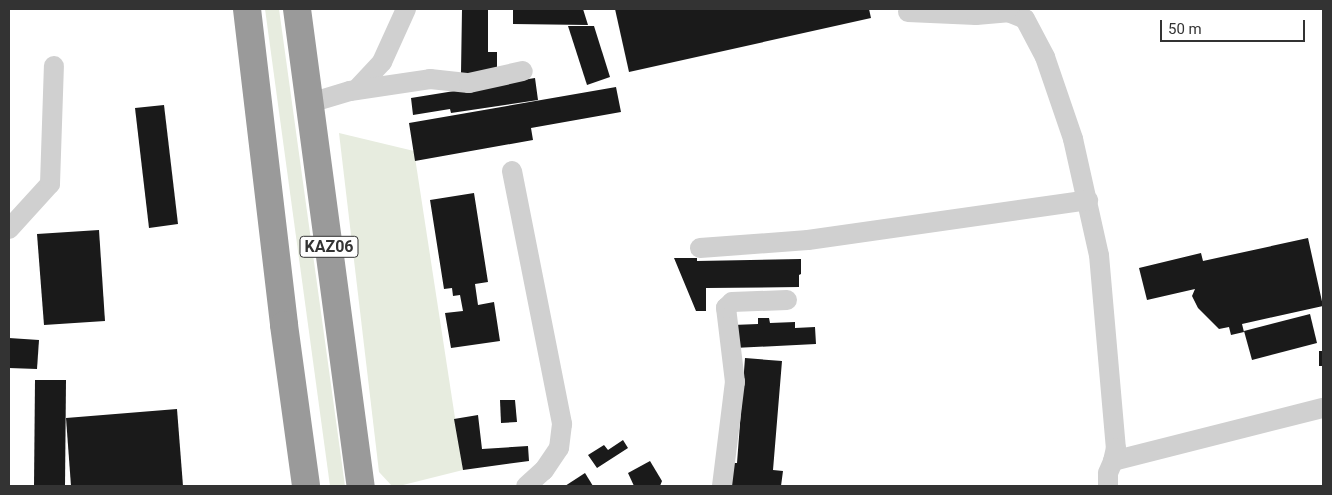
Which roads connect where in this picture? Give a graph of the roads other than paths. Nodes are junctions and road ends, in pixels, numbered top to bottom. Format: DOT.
graph roads {
  1 [pos="248,9"];
  2 [pos="297,9"];
  3 [pos="406,9"];
  4 [pos="908,12"];
  5 [pos="54,66"];
  6 [pos="523,71"];
  7 [pos="356,90"];
  8 [pos="310,103"];
  9 [pos="512,171"];
  10 [pos="1088,200"];
  11 [pos="9,229"];
  12 [pos="700,248"];
  13 [pos="787,300"];
  14 [pos="1323,408"];
  15 [pos="1113,460"];
  16 [pos="306,486"];
  17 [pos="361,486"];
  18 [pos="526,486"];
  19 [pos="722,486"];
  20 [pos="1108,486"];
  1 -- 16 [label="highway, KАZ06"];
  2 -- 8 [label="highway, KАZ06"];
  3 -- 7 [label="lane"];
  4 -- 10 [label="lane"];
  5 -- 11 [label="lane"];
  6 -- 7 [label="lane"];
  7 -- 8 [label="lane"];
  8 -- 17 [label="highway, KАZ06"];
  9 -- 18 [label="lane"];
  10 -- 12 [label="lane"];
  10 -- 15 [label="lane"];
  13 -- 19 [label="lane"];
  14 -- 15 [label="lane"];
  15 -- 20 [label="lane"];
}
